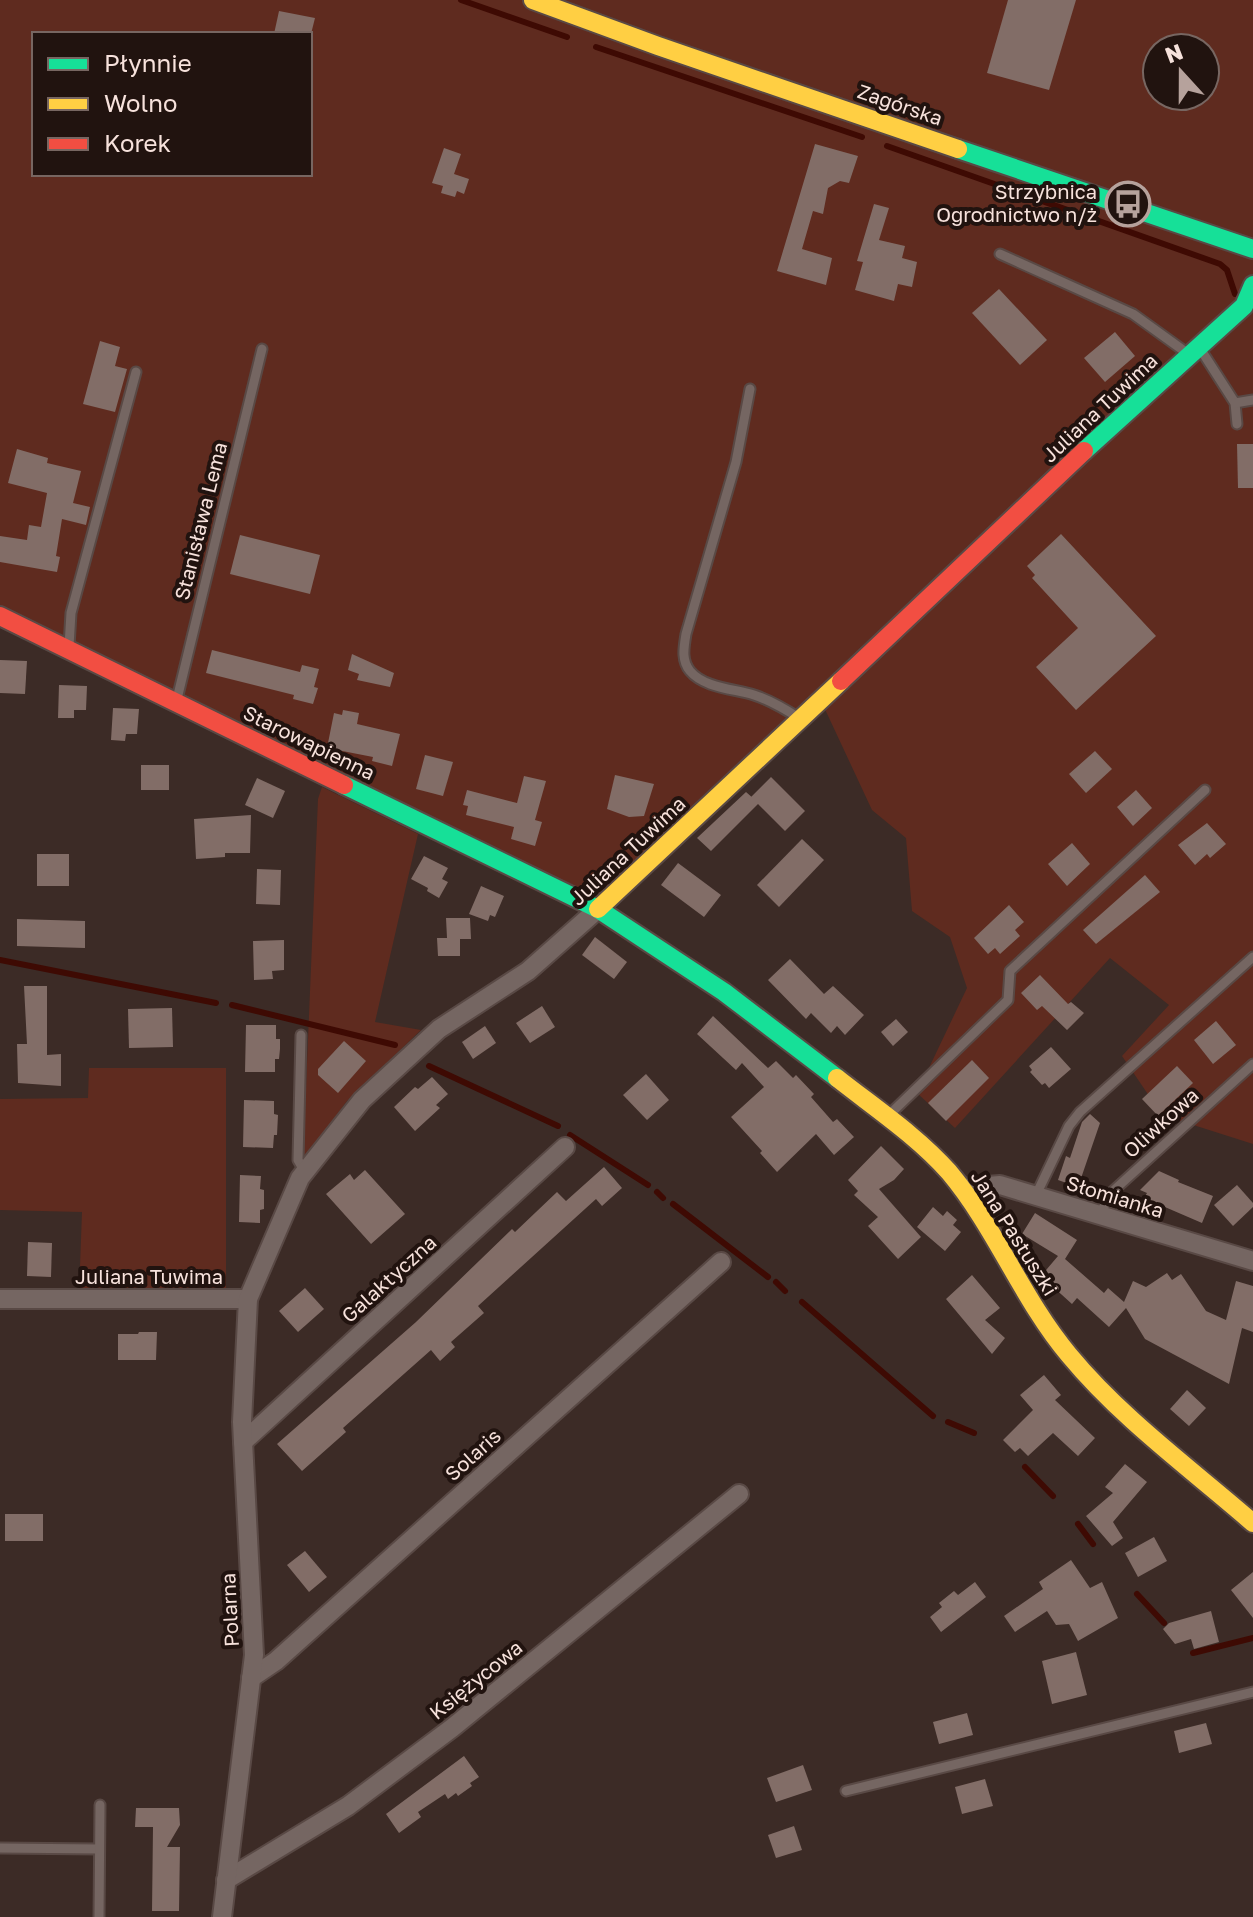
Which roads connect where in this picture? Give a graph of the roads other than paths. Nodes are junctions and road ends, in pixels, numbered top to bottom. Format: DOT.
graph roads {
  1 [pos="543,2"];
  2 [pos="1253,249"];
  3 [pos="1000,254"];
  4 [pos="1253,285"];
  5 [pos="262,349"];
  6 [pos="1194,351"];
  7 [pos="136,372"];
  8 [pos="750,389"];
  9 [pos="1253,400"];
  10 [pos="1235,403"];
  11 [pos="1237,424"];
  12 [pos="0,616"];
  13 [pos="69,649"];
  14 [pos="176,702"];
  15 [pos="801,719"];
  16 [pos="1205,790"];
  17 [pos="598,909"];
  18 [pos="1253,957"];
  19 [pos="301,1035"];
  20 [pos="1253,1064"];
  21 [pos="887,1117"];
  22 [pos="565,1147"];
  23 [pos="305,1172"];
  24 [pos="963,1188"];
  25 [pos="1036,1195"];
  26 [pos="1099,1215"];
  27 [pos="1253,1261"];
  28 [pos="721,1262"];
  29 [pos="0,1299"];
  30 [pos="248,1299"];
  31 [pos="243,1442"];
  32 [pos="739,1494"];
  33 [pos="1253,1523"];
  34 [pos="251,1678"];
  35 [pos="1253,1692"];
  36 [pos="846,1791"];
  37 [pos="100,1805"];
  38 [pos="0,1848"];
  39 [pos="99,1849"];
  40 [pos="226,1880"];
  41 [pos="99,1917"];
  42 [pos="222,1917"];
  1 -- 2 [label="main road, Zagórska"];
  3 -- 6 [label="lane"];
  4 -- 6 [label="main road, Juliana Tuwima"];
  5 -- 14 [label="lane, Stanisława Lema"];
  6 -- 10 [label="lane"];
  6 -- 15 [label="main road, Juliana Tuwima"];
  7 -- 13 [label="lane"];
  8 -- 15 [label="lane"];
  9 -- 10 [label="lane"];
  10 -- 11 [label="lane"];
  12 -- 13 [label="main road, Starowapienna"];
  13 -- 14 [label="main road, Starowapienna"];
  14 -- 17 [label="main road, Starowapienna"];
  15 -- 17 [label="main road, Juliana Tuwima"];
  16 -- 21 [label="lane"];
  17 -- 21 [label="main road, Jana Pastuszki"];
  17 -- 23 [label="street, Juliana Tuwima"];
  18 -- 25 [label="lane"];
  19 -- 23 [label="lane"];
  20 -- 26 [label="lane, Oliwkowa"];
  21 -- 24 [label="main road, Jana Pastuszki"];
  22 -- 31 [label="street, Galaktyczna"];
  23 -- 30 [label="street, Juliana Tuwima"];
  24 -- 25 [label="street, Słomianka"];
  24 -- 33 [label="main road, Jana Pastuszki"];
  25 -- 26 [label="street, Słomianka"];
  26 -- 27 [label="street, Słomianka"];
  28 -- 34 [label="street, Solaris"];
  29 -- 30 [label="street, Juliana Tuwima"];
  30 -- 31 [label="street, Polarna"];
  31 -- 34 [label="street, Polarna"];
  32 -- 40 [label="street, Księżycowa"];
  34 -- 40 [label="street, Polarna"];
  35 -- 36 [label="lane"];
  37 -- 39 [label="lane"];
  38 -- 39 [label="lane"];
  39 -- 41 [label="lane"];
  40 -- 42 [label="street, Polarna"];
}
